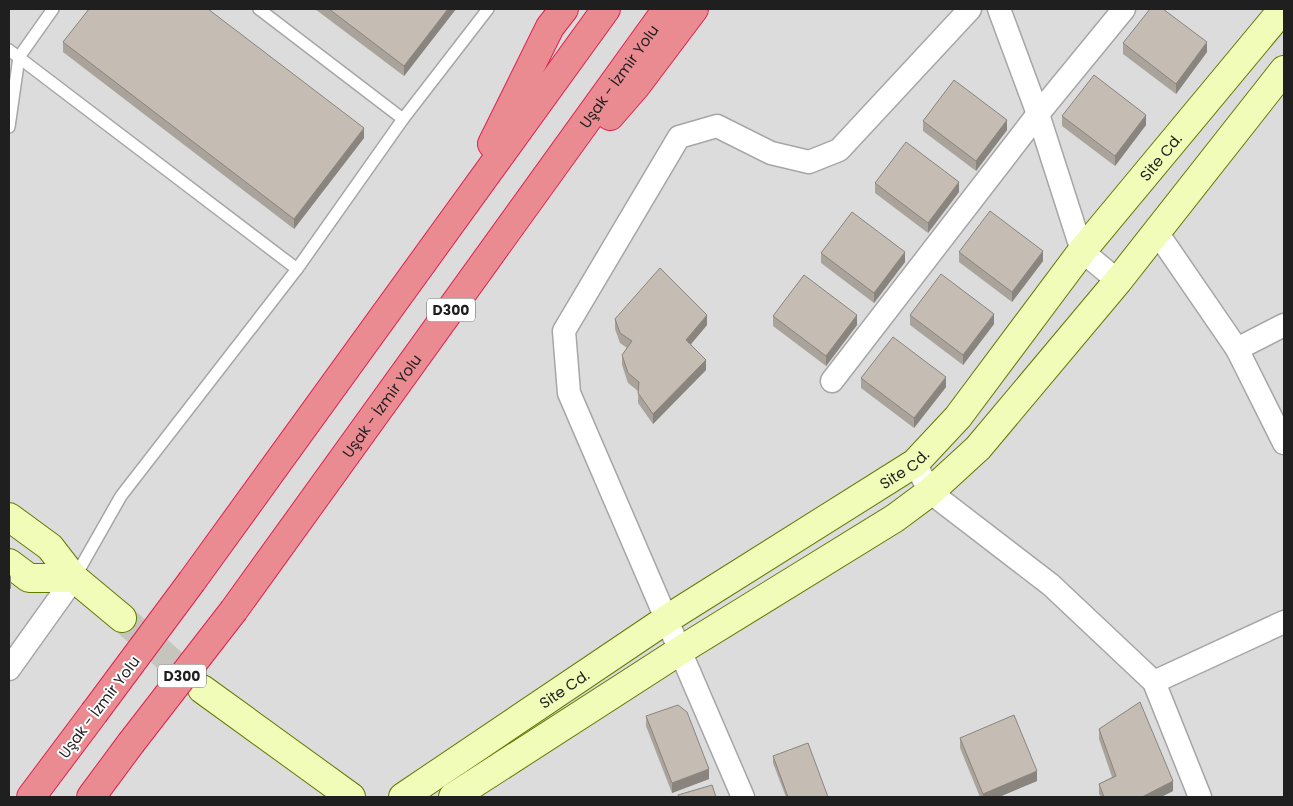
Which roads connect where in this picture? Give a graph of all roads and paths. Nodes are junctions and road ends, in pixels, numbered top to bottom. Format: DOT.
graph roads {
  1 [pos="54,9"];
  2 [pos="259,9"];
  3 [pos="488,9"];
  4 [pos="564,9"];
  5 [pos="606,9"];
  6 [pos="668,9"];
  7 [pos="694,9"];
  8 [pos="970,9"];
  9 [pos="998,9"];
  10 [pos="1124,9"];
  11 [pos="1283,9"];
  12 [pos="9,50"];
  13 [pos="18,57"];
  14 [pos="1284,70"];
  15 [pos="1038,114"];
  16 [pos="403,119"];
  17 [pos="9,127"];
  18 [pos="458,214"];
  19 [pos="1156,231"];
  20 [pos="496,247"];
  21 [pos="1082,251"];
  22 [pos="297,269"];
  23 [pos="1118,281"];
  24 [pos="1284,325"];
  25 [pos="1237,349"];
  26 [pos="832,381"];
  27 [pos="1284,443"];
  28 [pos="916,463"];
  29 [pos="930,492"];
  30 [pos="9,516"];
  31 [pos="9,563"];
  32 [pos="74,578"];
  33 [pos="122,618"];
  34 [pos="668,619"];
  35 [pos="1284,622"];
  36 [pos="681,650"];
  37 [pos="9,669"];
  38 [pos="1154,682"];
  39 [pos="202,689"];
  40 [pos="31,797"];
  41 [pos="91,797"];
  42 [pos="351,797"];
  43 [pos="404,797"];
  44 [pos="453,797"];
  45 [pos="743,797"];
  46 [pos="1200,797"];
  1 -- 13 [label="lane"];
  2 -- 16 [label="lane"];
  3 -- 16 [label="lane"];
  4 -- 18 [label="highway"];
  5 -- 18 [label="highway, Uşak - İzmir Yolu"];
  6 -- 20 [label="highway, Uşak - İzmir Yolu / D300"];
  7 -- 20 [label="highway"];
  8 -- 34 [label="street"];
  9 -- 15 [label="street"];
  10 -- 15 [label="street"];
  11 -- 21 [label="main road, Site Cd."];
  12 -- 13 [label="lane"];
  13 -- 17 [label="lane"];
  13 -- 22 [label="lane"];
  14 -- 19 [label="main road, Site Cd."];
  15 -- 21 [label="street"];
  15 -- 26 [label="street"];
  16 -- 22 [label="lane"];
  18 -- 40 [label="highway, Uşak - İzmir Yolu, bridge"];
  19 -- 23 [label="main road, Site Cd."];
  19 -- 25 [label="street"];
  20 -- 41 [label="highway, Uşak - İzmir Yolu / D300, bridge"];
  21 -- 23 [label="street"];
  21 -- 28 [label="main road, Site Cd."];
  22 -- 32 [label="lane"];
  23 -- 29 [label="main road, Site Cd."];
  24 -- 25 [label="street"];
  25 -- 27 [label="street"];
  28 -- 29 [label="street"];
  28 -- 34 [label="main road, Site Cd."];
  29 -- 36 [label="main road, Site Cd."];
  29 -- 38 [label="street"];
  30 -- 32 [label="main road"];
  31 -- 32 [label="main road"];
  32 -- 33 [label="main road"];
  32 -- 37 [label="street"];
  34 -- 36 [label="street"];
  34 -- 43 [label="main road, Site Cd."];
  35 -- 38 [label="street"];
  36 -- 44 [label="main road, Site Cd."];
  36 -- 45 [label="street"];
  38 -- 46 [label="street"];
  39 -- 42 [label="main road"];
}
